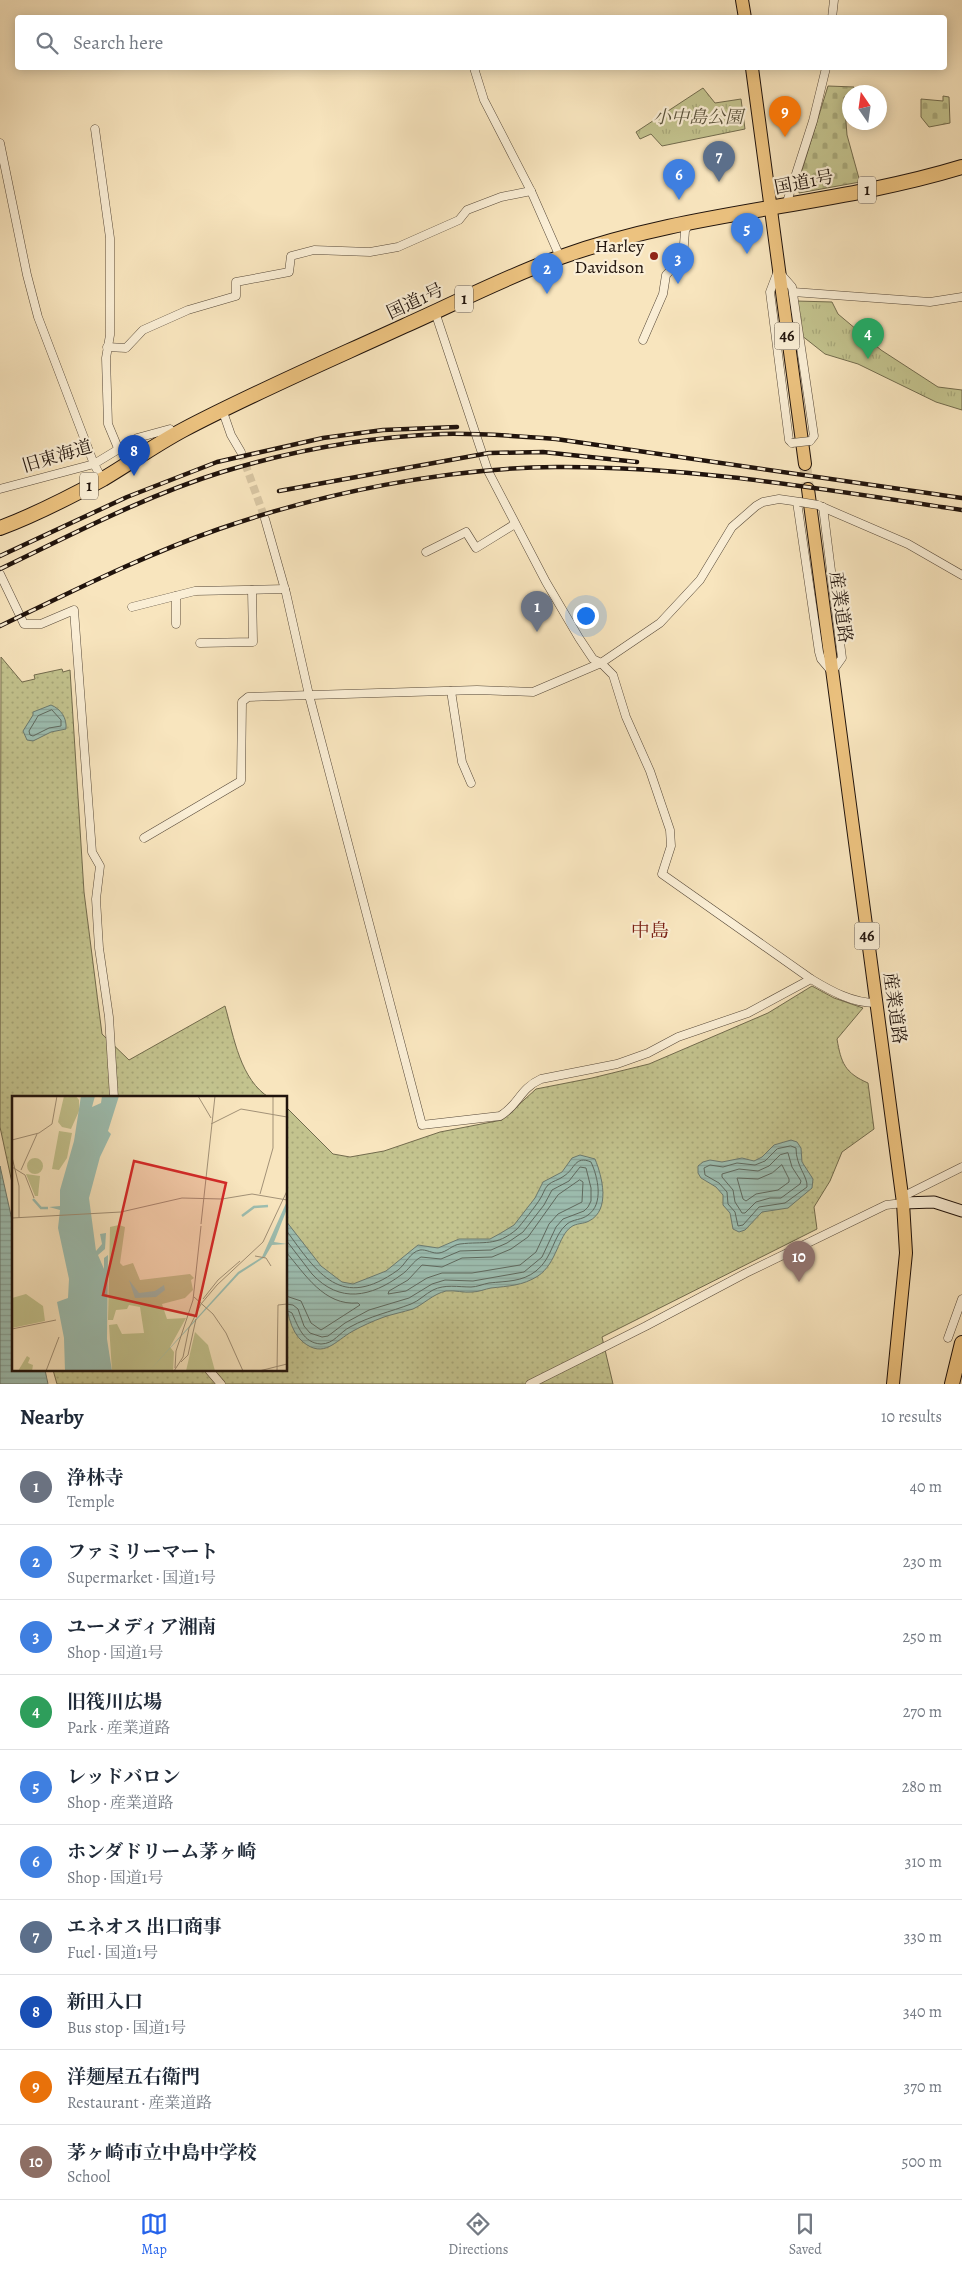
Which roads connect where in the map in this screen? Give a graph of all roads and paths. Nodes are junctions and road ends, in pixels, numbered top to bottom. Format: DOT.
graph roads {
  1 [pos="742,0"];
  2 [pos="834,0"];
  3 [pos="744,15"];
  4 [pos="832,15"];
  5 [pos="475,70"];
  6 [pos="752,70"];
  7 [pos="826,70"];
  8 [pos="95,129"];
  9 [pos="0,143"];
  10 [pos="962,167"];
  11 [pos="531,191"];
  12 [pos="786,205"];
  13 [pos="770,208"];
  14 [pos="690,222"];
  15 [pos="560,257"];
  16 [pos="778,272"];
  17 [pos="793,292"];
  18 [pos="962,297"];
  19 [pos="435,312"];
  20 [pos="643,340"];
  21 [pos="107,347"];
  22 [pos="222,409"];
  23 [pos="174,435"];
  24 [pos="118,448"];
  25 [pos="241,452"];
  26 [pos="94,464"];
  27 [pos="805,464"];
  28 [pos="102,479"];
  29 [pos="0,489"];
  30 [pos="808,489"];
  31 [pos="799,502"];
  32 [pos="820,506"];
  33 [pos="264,519"];
  34 [pos="515,524"];
  35 [pos="0,528"];
  36 [pos="426,552"];
  37 [pos="0,574"];
  38 [pos="962,575"];
  39 [pos="285,589"];
  40 [pos="252,590"];
  41 [pos="176,596"];
  42 [pos="132,607"];
  43 [pos="176,624"];
  44 [pos="200,643"];
  45 [pos="601,663"];
  46 [pos="832,672"];
  47 [pos="451,691"];
  48 [pos="309,695"];
  49 [pos="471,783"];
  50 [pos="144,838"];
  51 [pos="811,979"];
  52 [pos="876,1003"];
  53 [pos="114,1096"];
  54 [pos="962,1167"];
  55 [pos="903,1200"];
  56 [pos="962,1211"];
  57 [pos="962,1299"];
  58 [pos="948,1338"];
  59 [pos="962,1343"];
  60 [pos="211,1372"];
  61 [pos="221,1384"];
  62 [pos="530,1384"];
  63 [pos="893,1384"];
  64 [pos="952,1384"];
  1 -- 3 [label="main road"];
  2 -- 4 [label="street"];
  5 -- 11 [label="street"];
  6 -- 13 [label="main road, 46"];
  7 -- 12 [label="street"];
  8 -- 21 [label="street"];
  9 -- 26 [label="street"];
  10 -- 12 [label="highway, 国道1号 / 1"];
  11 -- 15 [label="street"];
  11 -- 21 [label="street"];
  12 -- 13 [label="highway, 国道1号 / 1"];
  13 -- 14 [label="highway, 国道1号 / 1"];
  13 -- 16 [label="main road, 46"];
  14 -- 15 [label="highway, 国道1号 / 1"];
  14 -- 20 [label="street"];
  15 -- 19 [label="highway, 国道1号 / 1"];
  16 -- 17 [label="street"];
  16 -- 17 [label="street, bridge"];
  16 -- 27 [label="main road, 46"];
  17 -- 18 [label="street"];
  19 -- 22 [label="highway, 国道1号 / 1"];
  19 -- 34 [label="street"];
  21 -- 24 [label="street"];
  22 -- 23 [label="highway, 国道1号 / 1"];
  22 -- 25 [label="street"];
  23 -- 24 [label="street, 旧東海道"];
  23 -- 28 [label="highway, 国道1号 / 1"];
  24 -- 26 [label="street, 旧東海道"];
  26 -- 28 [label="street"];
  26 -- 29 [label="street, 旧東海道"];
  28 -- 35 [label="highway, 国道1号 / 1"];
  30 -- 46 [label="main road, 産業道路 / 46"];
  31 -- 32 [label="street, bridge"];
  31 -- 45 [label="street"];
  31 -- 46 [label="street"];
  32 -- 38 [label="street"];
  32 -- 46 [label="street"];
  33 -- 39 [label="street"];
  34 -- 36 [label="street"];
  34 -- 45 [label="street"];
  37 -- 53 [label="street"];
  39 -- 40 [label="street"];
  39 -- 48 [label="street"];
  40 -- 41 [label="street"];
  40 -- 44 [label="street"];
  41 -- 42 [label="street"];
  41 -- 43 [label="street"];
  45 -- 47 [label="street"];
  45 -- 51 [label="street"];
  46 -- 52 [label="main road, 産業道路 / 46"];
  47 -- 48 [label="street"];
  47 -- 49 [label="street"];
  48 -- 50 [label="street"];
  48 -- 51 [label="street"];
  51 -- 52 [label="street"];
  52 -- 55 [label="main road, 産業道路 / 46"];
  54 -- 55 [label="street"];
  55 -- 56 [label="street"];
  55 -- 62 [label="street"];
  55 -- 63 [label="main road, 産業道路 / 46"];
  57 -- 58 [label="street"];
  59 -- 64 [label="highway"];
  60 -- 61 [label="street"];
}
